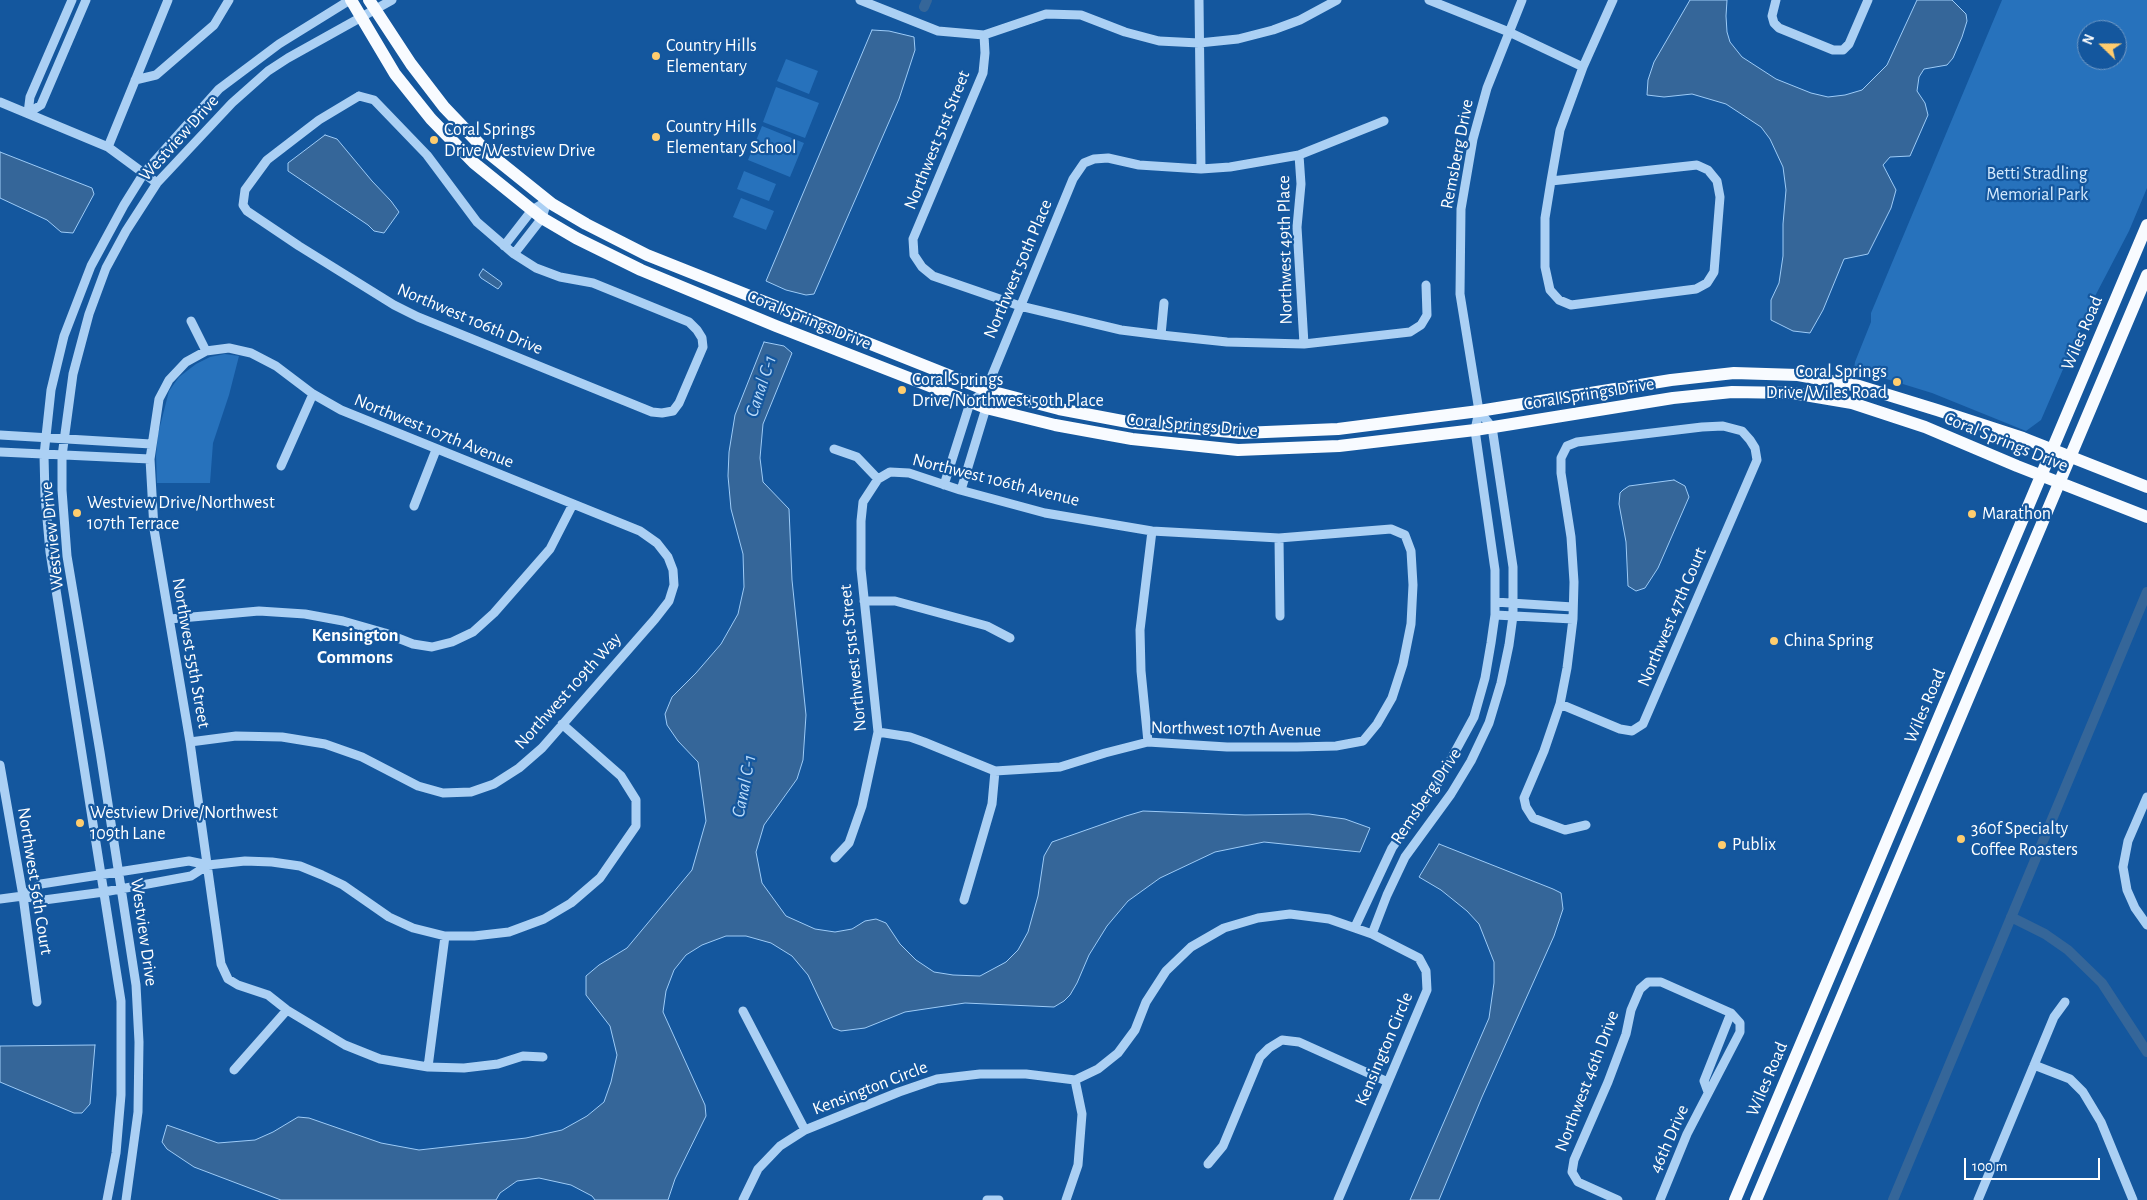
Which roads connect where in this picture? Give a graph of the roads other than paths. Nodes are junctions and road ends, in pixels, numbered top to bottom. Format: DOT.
graph roads {
  1 [pos="72,0"];
  2 [pos="86,0"];
  3 [pos="168,0"];
  4 [pos="229,0"];
  5 [pos="350,0"];
  6 [pos="392,0"];
  7 [pos="860,0"];
  8 [pos="1199,0"];
  9 [pos="1337,0"];
  10 [pos="1432,0"];
  11 [pos="1522,0"];
  12 [pos="1613,0"];
  13 [pos="1776,0"];
  14 [pos="1868,0"];
  15 [pos="372,5"];
  16 [pos="361,18"];
  17 [pos="1508,32"];
  18 [pos="984,35"];
  19 [pos="1199,42"];
  20 [pos="1583,66"];
  21 [pos="135,80"];
  22 [pos="0,102"];
  23 [pos="28,113"];
  24 [pos="1384,122"];
  25 [pos="108,147"];
  26 [pos="1299,155"];
  27 [pos="1201,169"];
  28 [pos="144,173"];
  29 [pos="1551,182"];
  30 [pos="157,183"];
  31 [pos="547,201"];
  32 [pos="532,210"];
  33 [pos="542,218"];
  34 [pos="2147,225"];
  35 [pos="504,246"];
  36 [pos="514,254"];
  37 [pos="2147,275"];
  38 [pos="1426,286"];
  39 [pos="1164,303"];
  40 [pos="1020,306"];
  41 [pos="191,321"];
  42 [pos="1161,335"];
  43 [pos="1304,344"];
  44 [pos="206,351"];
  45 [pos="1822,379"];
  46 [pos="986,390"];
  47 [pos="313,394"];
  48 [pos="1818,397"];
  49 [pos="970,403"];
  50 [pos="986,408"];
  51 [pos="1479,411"];
  52 [pos="1492,427"];
  53 [pos="1475,430"];
  54 [pos="0,435"];
  55 [pos="46,438"];
  56 [pos="63,439"];
  57 [pos="151,444"];
  58 [pos="834,449"];
  59 [pos="436,450"];
  60 [pos="2052,450"];
  61 [pos="0,452"];
  62 [pos="44,455"];
  63 [pos="62,456"];
  64 [pos="2070,457"];
  65 [pos="150,459"];
  66 [pos="281,466"];
  67 [pos="2041,475"];
  68 [pos="878,479"];
  69 [pos="2059,482"];
  70 [pos="944,485"];
  71 [pos="2147,488"];
  72 [pos="961,490"];
  73 [pos="573,504"];
  74 [pos="414,506"];
  75 [pos="2147,517"];
  76 [pos="1152,531"];
  77 [pos="1279,538"];
  78 [pos="673,570"];
  79 [pos="864,601"];
  80 [pos="1495,602"];
  81 [pos="1514,603"];
  82 [pos="1573,607"];
  83 [pos="1495,615"];
  84 [pos="1280,616"];
  85 [pos="1513,616"];
  86 [pos="170,619"];
  87 [pos="1573,619"];
  88 [pos="1010,638"];
  89 [pos="1560,704"];
  90 [pos="562,724"];
  91 [pos="878,732"];
  92 [pos="190,742"];
  93 [pos="1148,742"];
  94 [pos="1363,742"];
  95 [pos="0,766"];
  96 [pos="995,771"];
  97 [pos="1,782"];
  98 [pos="2147,797"];
  99 [pos="1586,825"];
  100 [pos="835,858"];
  101 [pos="208,865"];
  102 [pos="119,872"];
  103 [pos="102,875"];
  104 [pos="121,889"];
  105 [pos="104,892"];
  106 [pos="23,896"];
  107 [pos="0,899"];
  108 [pos="964,900"];
  109 [pos="2147,925"];
  110 [pos="1355,927"];
  111 [pos="1372,934"];
  112 [pos="445,936"];
  113 [pos="37,1002"];
  114 [pos="2065,1002"];
  115 [pos="286,1010"];
  116 [pos="743,1011"];
  117 [pos="1731,1013"];
  118 [pos="543,1057"];
  119 [pos="2034,1064"];
  120 [pos="428,1067"];
  121 [pos="234,1070"];
  122 [pos="1075,1080"];
  123 [pos="1388,1082"];
  124 [pos="1708,1092"];
  125 [pos="805,1130"];
  126 [pos="1208,1164"];
  127 [pos="108,1200"];
  128 [pos="126,1200"];
  129 [pos="743,1200"];
  130 [pos="987,1200"];
  131 [pos="999,1200"];
  132 [pos="1066,1200"];
  133 [pos="1338,1200"];
  134 [pos="1618,1200"];
  135 [pos="1660,1200"];
  136 [pos="1735,1200"];
  137 [pos="1756,1200"];
  138 [pos="1978,1200"];
  139 [pos="2133,1200"];
  1 -- 23 [label="street"];
  2 -- 23 [label="street"];
  3 -- 21 [label="street"];
  4 -- 21 [label="street"];
  5 -- 16 [label="main road, Coral Springs Drive"];
  5 -- 28 [label="street, Westview Drive"];
  6 -- 15 [label="street, Westview Drive"];
  7 -- 18 [label="street"];
  8 -- 19 [label="street"];
  9 -- 19 [label="street"];
  10 -- 17 [label="street"];
  11 -- 17 [label="street, Remsberg Drive"];
  12 -- 20 [label="street"];
  13 -- 14 [label="street"];
  15 -- 16 [label="street, Westview Drive"];
  15 -- 31 [label="main road, Coral Springs Drive"];
  16 -- 30 [label="street, Westview Drive"];
  16 -- 32 [label="main road, Coral Springs Drive"];
  17 -- 20 [label="street"];
  17 -- 51 [label="street, Remsberg Drive"];
  18 -- 19 [label="street"];
  18 -- 40 [label="street, Northwest 51st Street"];
  19 -- 27 [label="street"];
  20 -- 29 [label="street"];
  21 -- 25 [label="street"];
  22 -- 23 [label="street"];
  23 -- 25 [label="street"];
  24 -- 26 [label="street"];
  25 -- 28 [label="street"];
  26 -- 27 [label="street"];
  26 -- 43 [label="street, Northwest 49th Place"];
  27 -- 40 [label="street, Northwest 50th Place"];
  28 -- 30 [label="street"];
  28 -- 55 [label="street, Westview Drive"];
  29 -- 29 [label="street"];
  30 -- 56 [label="street, Westview Drive"];
  31 -- 32 [label="street"];
  31 -- 33 [label="street"];
  31 -- 46 [label="main road, Coral Springs Drive"];
  32 -- 33 [label="main road, Coral Springs Drive"];
  32 -- 35 [label="street"];
  33 -- 36 [label="street"];
  33 -- 49 [label="main road, Coral Springs Drive"];
  34 -- 60 [label="main road, Wiles Road"];
  35 -- 36 [label="street, Northwest 106th Drive"];
  35 -- 36 [label="street, Northwest 106th Drive"];
  37 -- 64 [label="main road, Wiles Road"];
  38 -- 43 [label="street"];
  39 -- 42 [label="street"];
  40 -- 42 [label="street"];
  40 -- 46 [label="street, Northwest 50th Place"];
  41 -- 44 [label="street"];
  42 -- 43 [label="street"];
  44 -- 47 [label="street, Northwest 107th Avenue"];
  44 -- 57 [label="street, Northwest 55th Street"];
  45 -- 48 [label="main road"];
  45 -- 51 [label="main road, Coral Springs Drive"];
  45 -- 60 [label="main road, Coral Springs Drive"];
  46 -- 49 [label="street, Northwest 50th Place"];
  46 -- 50 [label="street, Northwest 50th Place"];
  46 -- 51 [label="main road, Coral Springs Drive"];
  47 -- 59 [label="street, Northwest 107th Avenue"];
  47 -- 66 [label="street"];
  48 -- 52 [label="main road, Coral Springs Drive"];
  48 -- 67 [label="main road, Coral Springs Drive"];
  49 -- 50 [label="main road, Coral Springs Drive"];
  49 -- 70 [label="street"];
  50 -- 53 [label="main road, Coral Springs Drive"];
  50 -- 72 [label="street, Northwest 50th Place"];
  51 -- 52 [label="street, Remsberg Drive"];
  51 -- 53 [label="street, Remsberg Drive"];
  52 -- 53 [label="main road, Coral Springs Drive"];
  52 -- 81 [label="street, Remsberg Drive"];
  53 -- 80 [label="street, Remsberg Drive"];
  54 -- 55 [label="street"];
  55 -- 56 [label="street"];
  55 -- 62 [label="street, Westview Drive"];
  56 -- 57 [label="street"];
  56 -- 63 [label="street, Westview Drive"];
  57 -- 65 [label="street, Northwest 55th Street"];
  58 -- 68 [label="street"];
  59 -- 73 [label="street, Northwest 107th Avenue"];
  59 -- 74 [label="street"];
  60 -- 64 [label="main road, Coral Springs Drive"];
  60 -- 67 [label="main road, Wiles Road"];
  61 -- 62 [label="street"];
  62 -- 63 [label="street"];
  62 -- 103 [label="street, Westview Drive"];
  63 -- 65 [label="street"];
  63 -- 102 [label="street, Westview Drive"];
  64 -- 69 [label="main road, Wiles Road"];
  64 -- 71 [label="main road, Coral Springs Drive"];
  65 -- 86 [label="street, Northwest 55th Street"];
  67 -- 69 [label="main road, Coral Springs Drive"];
  67 -- 136 [label="main road, Wiles Road"];
  68 -- 70 [label="street, Northwest 106th Avenue"];
  68 -- 79 [label="street, Northwest 51st Street"];
  69 -- 75 [label="main road, Coral Springs Drive"];
  69 -- 137 [label="main road, Wiles Road"];
  70 -- 72 [label="street, Northwest 106th Avenue"];
  72 -- 76 [label="street, Northwest 106th Avenue"];
  73 -- 78 [label="street, Northwest 107th Avenue"];
  73 -- 86 [label="street"];
  76 -- 77 [label="street, Northwest 106th Avenue"];
  76 -- 93 [label="street"];
  77 -- 84 [label="street"];
  77 -- 94 [label="street, Northwest 106th Avenue"];
  78 -- 90 [label="street, Northwest 109th Way"];
  79 -- 88 [label="street"];
  79 -- 91 [label="street, Northwest 51st Street"];
  80 -- 81 [label="street"];
  80 -- 83 [label="street, Remsberg Drive"];
  81 -- 82 [label="street"];
  81 -- 85 [label="street, Remsberg Drive"];
  82 -- 87 [label="street"];
  82 -- 89 [label="street, Northwest 47th Court"];
  83 -- 85 [label="street"];
  83 -- 110 [label="street, Remsberg Drive"];
  85 -- 87 [label="street"];
  85 -- 111 [label="street, Remsberg Drive"];
  86 -- 92 [label="street, Northwest 55th Street"];
  87 -- 89 [label="street"];
  89 -- 99 [label="street"];
  90 -- 92 [label="street, Northwest 109th Way"];
  90 -- 112 [label="street"];
  91 -- 96 [label="street, Northwest 107th Avenue"];
  91 -- 100 [label="street, Northwest 51st Street"];
  92 -- 101 [label="street, Northwest 55th Street"];
  93 -- 94 [label="street, Northwest 107th Avenue"];
  93 -- 96 [label="street, Northwest 107th Avenue"];
  95 -- 97 [label="street, Northwest 56th Court"];
  96 -- 108 [label="street"];
  97 -- 106 [label="street, Northwest 56th Court"];
  98 -- 109 [label="street"];
  101 -- 102 [label="street"];
  101 -- 104 [label="street"];
  101 -- 112 [label="street"];
  101 -- 115 [label="street, Northwest 55th Street"];
  102 -- 103 [label="street"];
  102 -- 104 [label="street, Westview Drive"];
  103 -- 105 [label="street, Westview Drive"];
  103 -- 106 [label="street"];
  104 -- 105 [label="street"];
  104 -- 128 [label="street, Westview Drive"];
  105 -- 106 [label="street"];
  105 -- 127 [label="street, Westview Drive"];
  106 -- 107 [label="street"];
  106 -- 113 [label="street, Northwest 56th Court"];
  110 -- 111 [label="street, Kensington Circle"];
  110 -- 122 [label="street, Kensington Circle"];
  111 -- 123 [label="street, Kensington Circle"];
  112 -- 120 [label="street"];
  114 -- 119 [label="street"];
  115 -- 120 [label="street"];
  115 -- 121 [label="street"];
  116 -- 125 [label="street"];
  117 -- 124 [label="street, 46th Drive"];
  117 -- 124 [label="street, 46th Drive"];
  117 -- 134 [label="street, Northwest 46th Drive"];
  118 -- 120 [label="street"];
  119 -- 138 [label="street"];
  119 -- 139 [label="street"];
  122 -- 125 [label="street, Kensington Circle"];
  122 -- 132 [label="street"];
  123 -- 126 [label="street"];
  123 -- 133 [label="street, Kensington Circle"];
  124 -- 135 [label="street, 46th Drive"];
  125 -- 129 [label="street, Kensington Circle"];
  130 -- 131 [label="street"];
}
